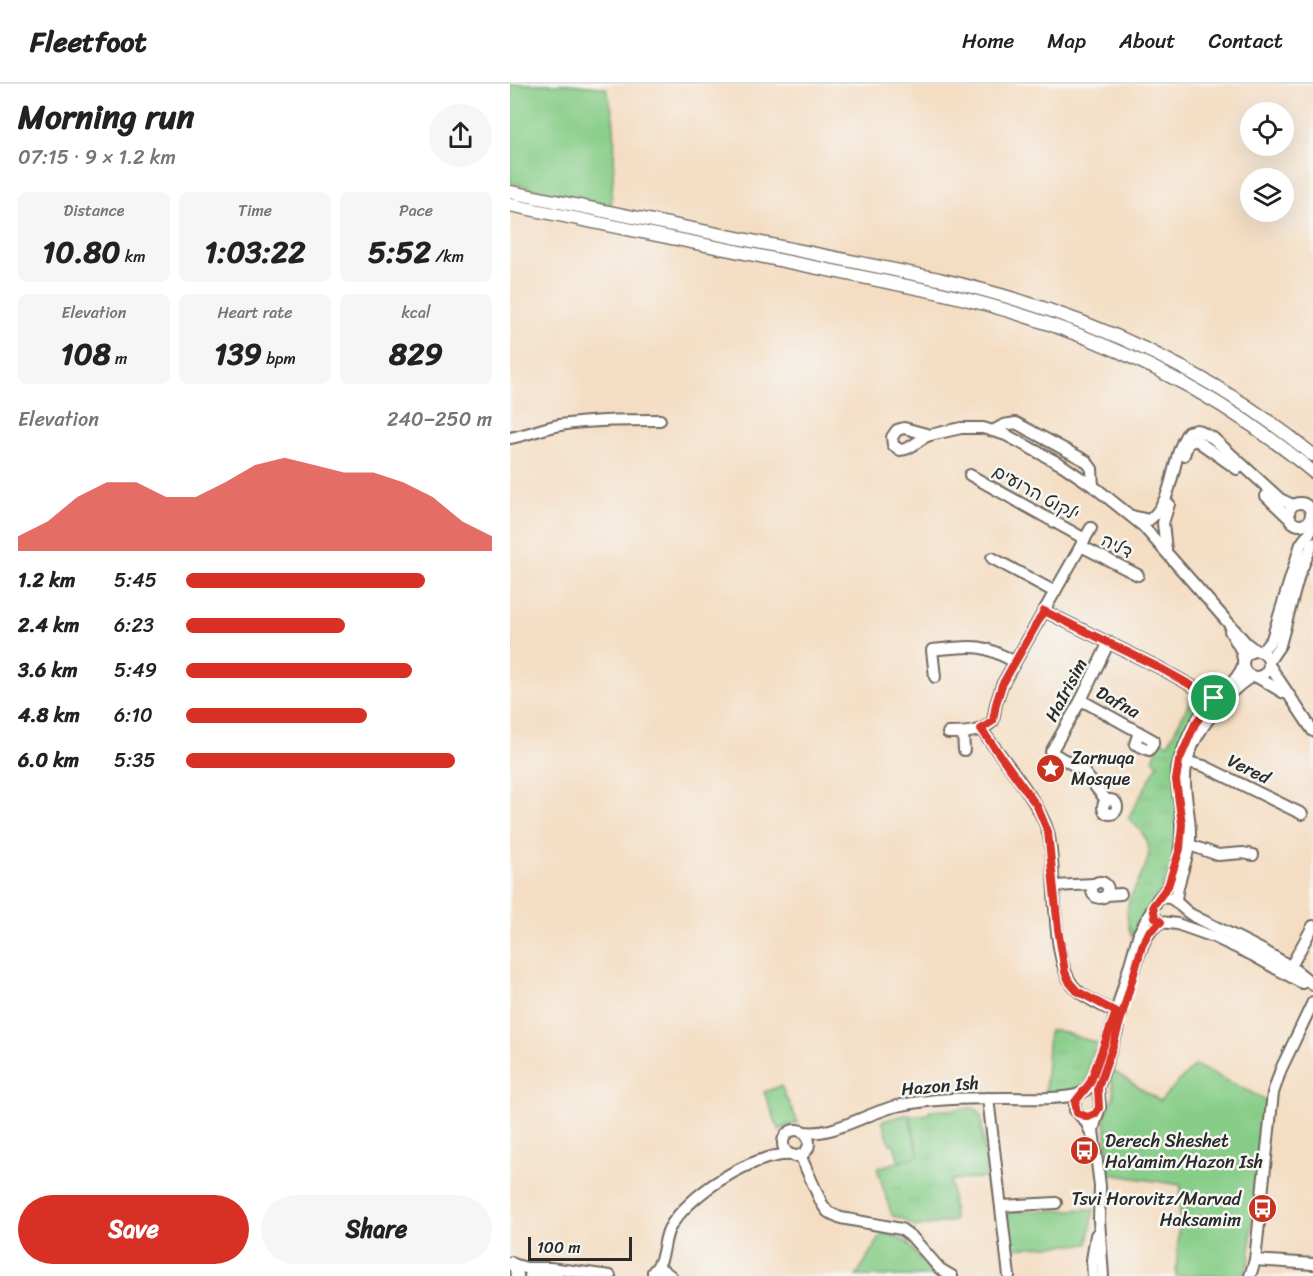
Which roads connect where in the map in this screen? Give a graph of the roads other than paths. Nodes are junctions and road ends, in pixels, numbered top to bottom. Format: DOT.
graph roads {
  1 [pos="510,192"];
  2 [pos="510,205"];
  3 [pos="660,420"];
  4 [pos="993,431"];
  5 [pos="930,435"];
  6 [pos="510,438"];
  7 [pos="1313,455"];
  8 [pos="1313,472"];
  9 [pos="970,475"];
  10 [pos="1093,486"];
  11 [pos="1293,506"];
  12 [pos="1132,516"];
  13 [pos="1290,519"];
  14 [pos="1091,528"];
  15 [pos="1313,528"];
  16 [pos="1083,542"];
  17 [pos="1313,543"];
  18 [pos="1166,551"];
  19 [pos="992,558"];
  20 [pos="1138,575"];
  21 [pos="1055,592"];
  22 [pos="1044,611"];
  23 [pos="1226,620"];
  24 [pos="1109,642"];
  25 [pos="1257,651"];
  26 [pos="1015,662"];
  27 [pos="1243,662"];
  28 [pos="1269,663"];
  29 [pos="935,677"];
  30 [pos="1255,677"];
  31 [pos="1081,700"];
  32 [pos="1218,700"];
  33 [pos="1296,703"];
  34 [pos="981,729"];
  35 [pos="1313,731"];
  36 [pos="1139,732"];
  37 [pos="948,733"];
  38 [pos="963,733"];
  39 [pos="964,750"];
  40 [pos="1182,764"];
  41 [pos="1107,801"];
  42 [pos="1302,814"];
  43 [pos="1185,843"];
  44 [pos="1253,855"];
  45 [pos="1054,886"];
  46 [pos="1121,894"];
  47 [pos="1156,902"];
  48 [pos="1177,903"];
  49 [pos="1166,922"];
  50 [pos="1313,926"];
  51 [pos="1290,968"];
  52 [pos="1313,987"];
  53 [pos="1313,1002"];
  54 [pos="1119,1014"];
  55 [pos="1081,1093"];
  56 [pos="988,1098"];
  57 [pos="1043,1098"];
  58 [pos="1098,1098"];
  59 [pos="1098,1112"];
  60 [pos="1078,1113"];
  61 [pos="844,1124"];
  62 [pos="801,1131"];
  63 [pos="1093,1137"];
  64 [pos="783,1140"];
  65 [pos="800,1153"];
  66 [pos="762,1160"];
  67 [pos="1056,1203"];
  68 [pos="1001,1206"];
  69 [pos="1099,1220"];
  70 [pos="664,1251"];
  71 [pos="1255,1260"];
  72 [pos="1313,1264"];
  73 [pos="513,1268"];
  74 [pos="650,1275"];
  75 [pos="670,1275"];
  76 [pos="530,1276"];
  77 [pos="556,1276"];
  78 [pos="610,1276"];
  79 [pos="952,1276"];
  80 [pos="1009,1276"];
  81 [pos="1093,1276"];
  82 [pos="1103,1276"];
  83 [pos="1250,1276"];
  1 -- 7 [label="main road"];
  2 -- 8 [label="main road"];
  3 -- 6 [label="street"];
  4 -- 5 [label="street"];
  4 -- 10 [label="street"];
  4 -- 10 [label="street"];
  9 -- 16 [label="street, ילקוט הרועים"];
  10 -- 12 [label="street"];
  11 -- 12 [label="street"];
  11 -- 13 [label="street"];
  11 -- 13 [label="street"];
  12 -- 18 [label="street"];
  13 -- 18 [label="street"];
  14 -- 16 [label="street"];
  15 -- 25 [label="street"];
  16 -- 20 [label="street, דליה"];
  16 -- 21 [label="street"];
  17 -- 28 [label="street"];
  18 -- 23 [label="street"];
  19 -- 21 [label="street"];
  21 -- 22 [label="street"];
  22 -- 24 [label="street"];
  22 -- 26 [label="street"];
  23 -- 25 [label="street"];
  23 -- 27 [label="street"];
  24 -- 31 [label="street, HaIrisim"];
  24 -- 32 [label="street"];
  25 -- 27 [label="street"];
  25 -- 28 [label="street"];
  26 -- 29 [label="street"];
  26 -- 34 [label="street"];
  27 -- 30 [label="street"];
  27 -- 32 [label="street"];
  28 -- 30 [label="street"];
  28 -- 33 [label="street"];
  30 -- 32 [label="street"];
  30 -- 33 [label="street"];
  31 -- 36 [label="street, Dafna"];
  31 -- 41 [label="street, HaIrisim"];
  32 -- 40 [label="street"];
  33 -- 35 [label="street"];
  34 -- 38 [label="street"];
  34 -- 45 [label="street"];
  37 -- 38 [label="street"];
  38 -- 39 [label="street"];
  40 -- 42 [label="street, Vered"];
  40 -- 43 [label="street"];
  43 -- 44 [label="street"];
  43 -- 47 [label="street"];
  43 -- 48 [label="street"];
  45 -- 46 [label="street"];
  45 -- 54 [label="street"];
  47 -- 48 [label="street"];
  47 -- 49 [label="street"];
  47 -- 54 [label="street"];
  48 -- 49 [label="street"];
  48 -- 51 [label="street"];
  49 -- 52 [label="street"];
  49 -- 54 [label="street"];
  50 -- 51 [label="street"];
  51 -- 52 [label="street"];
  53 -- 71 [label="street"];
  54 -- 55 [label="street"];
  54 -- 58 [label="street"];
  55 -- 57 [label="street, Hazon Ish"];
  55 -- 58 [label="street"];
  55 -- 60 [label="street"];
  56 -- 57 [label="street, Hazon Ish"];
  56 -- 61 [label="street, Hazon Ish"];
  56 -- 68 [label="street"];
  57 -- 60 [label="street, Hazon Ish"];
  58 -- 59 [label="street"];
  59 -- 60 [label="street"];
  59 -- 63 [label="street"];
  60 -- 63 [label="street"];
  61 -- 62 [label="street, Hazon Ish"];
  61 -- 65 [label="street, Hazon Ish"];
  62 -- 64 [label="street"];
  62 -- 65 [label="street"];
  63 -- 69 [label="street"];
  64 -- 65 [label="street"];
  64 -- 66 [label="street, Hazon Ish"];
  65 -- 66 [label="street, Hazon Ish"];
  65 -- 79 [label="street"];
  66 -- 70 [label="street, Hazon Ish"];
  67 -- 68 [label="street"];
  68 -- 80 [label="street"];
  69 -- 81 [label="street"];
  69 -- 82 [label="street"];
  70 -- 74 [label="street, Hazon Ish"];
  70 -- 75 [label="street"];
  71 -- 72 [label="street"];
  71 -- 83 [label="street"];
  73 -- 78 [label="street"];
  74 -- 75 [label="street"];
  76 -- 77 [label="street"];
}
